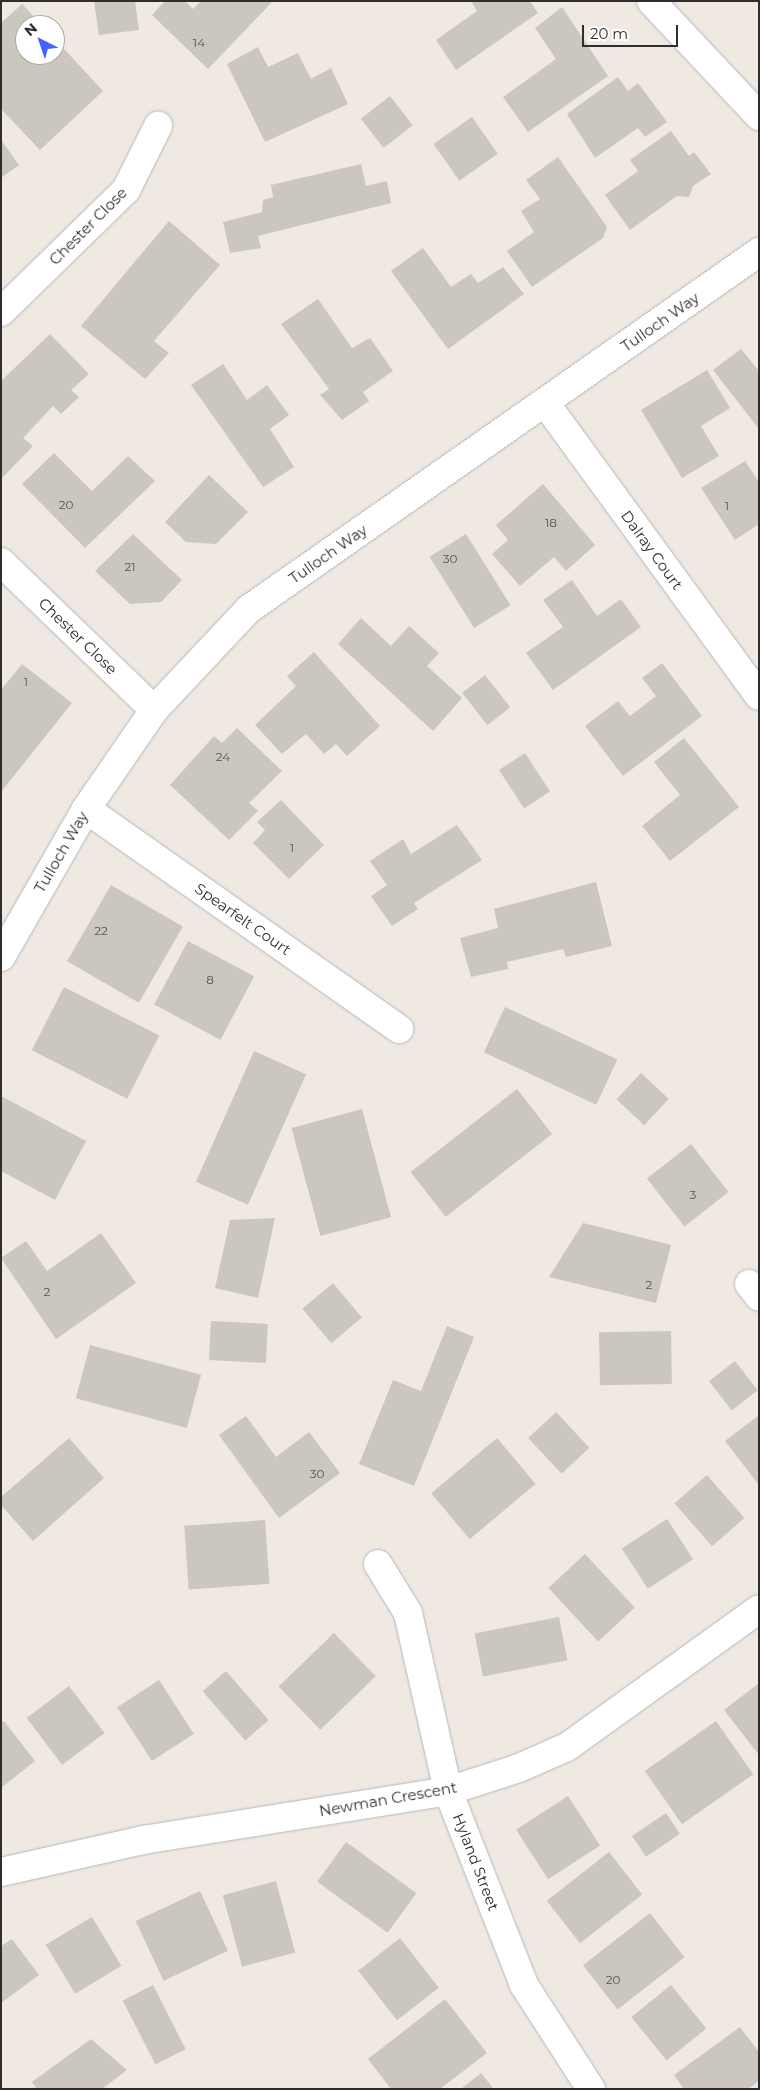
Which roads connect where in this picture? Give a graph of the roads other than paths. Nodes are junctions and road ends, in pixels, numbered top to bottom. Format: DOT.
graph roads {
  1 [pos="652,1"];
  2 [pos="759,116"];
  3 [pos="158,126"];
  4 [pos="759,252"];
  5 [pos="1,312"];
  6 [pos="546,404"];
  7 [pos="1,562"];
  8 [pos="759,696"];
  9 [pos="154,710"];
  10 [pos="86,809"];
  11 [pos="1,957"];
  12 [pos="399,1029"];
  13 [pos="378,1564"];
  14 [pos="759,1609"];
  15 [pos="448,1791"];
  16 [pos="1,1872"];
  17 [pos="591,2089"];
  1 -- 2 [label="street"];
  3 -- 5 [label="street, Chester Close"];
  4 -- 6 [label="street, Tulloch Way"];
  6 -- 8 [label="street, Dalray Court"];
  6 -- 9 [label="street, Tulloch Way"];
  7 -- 9 [label="street, Chester Close"];
  9 -- 10 [label="street, Tulloch Way"];
  10 -- 11 [label="street, Tulloch Way"];
  10 -- 12 [label="street, Spearfelt Court"];
  13 -- 15 [label="street, Hyland Street"];
  14 -- 15 [label="street, Newman Crescent"];
  15 -- 16 [label="street, Newman Crescent"];
  15 -- 17 [label="street, Hyland Street"];
}
